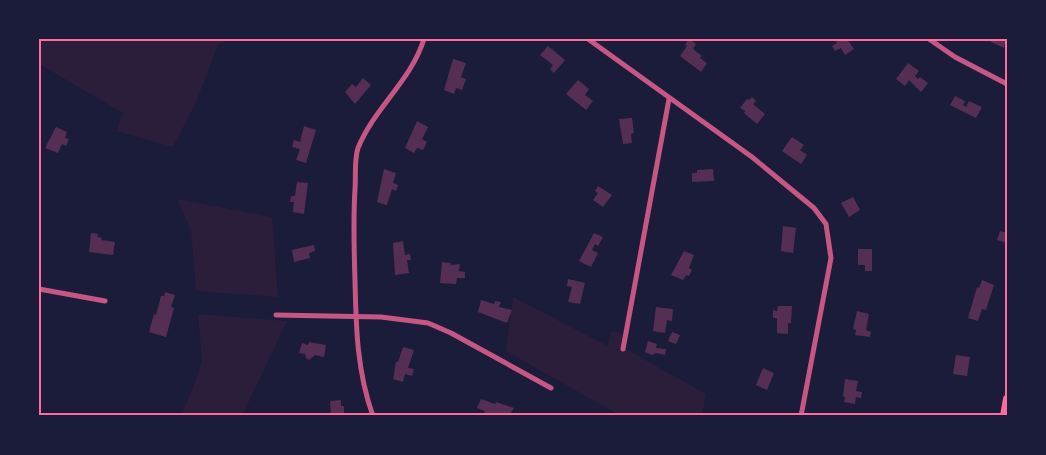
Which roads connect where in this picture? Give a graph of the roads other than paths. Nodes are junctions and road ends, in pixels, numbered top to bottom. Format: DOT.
graph roads {
  1 [pos="424,39"];
  2 [pos="588,39"];
  3 [pos="933,40"];
  4 [pos="1007,84"];
  5 [pos="669,99"];
  6 [pos="39,289"];
  7 [pos="105,301"];
  8 [pos="276,315"];
  9 [pos="355,316"];
  10 [pos="622,349"];
  11 [pos="551,388"];
  12 [pos="1007,399"];
  13 [pos="373,416"];
  14 [pos="801,416"];
  15 [pos="1004,416"];
  1 -- 9 [label="street"];
  2 -- 5 [label="street"];
  3 -- 4 [label="street"];
  5 -- 10 [label="street"];
  5 -- 14 [label="street"];
  6 -- 7 [label="street"];
  8 -- 9 [label="street"];
  9 -- 11 [label="street"];
  9 -- 13 [label="street"];
  12 -- 15 [label="main road"];
}
